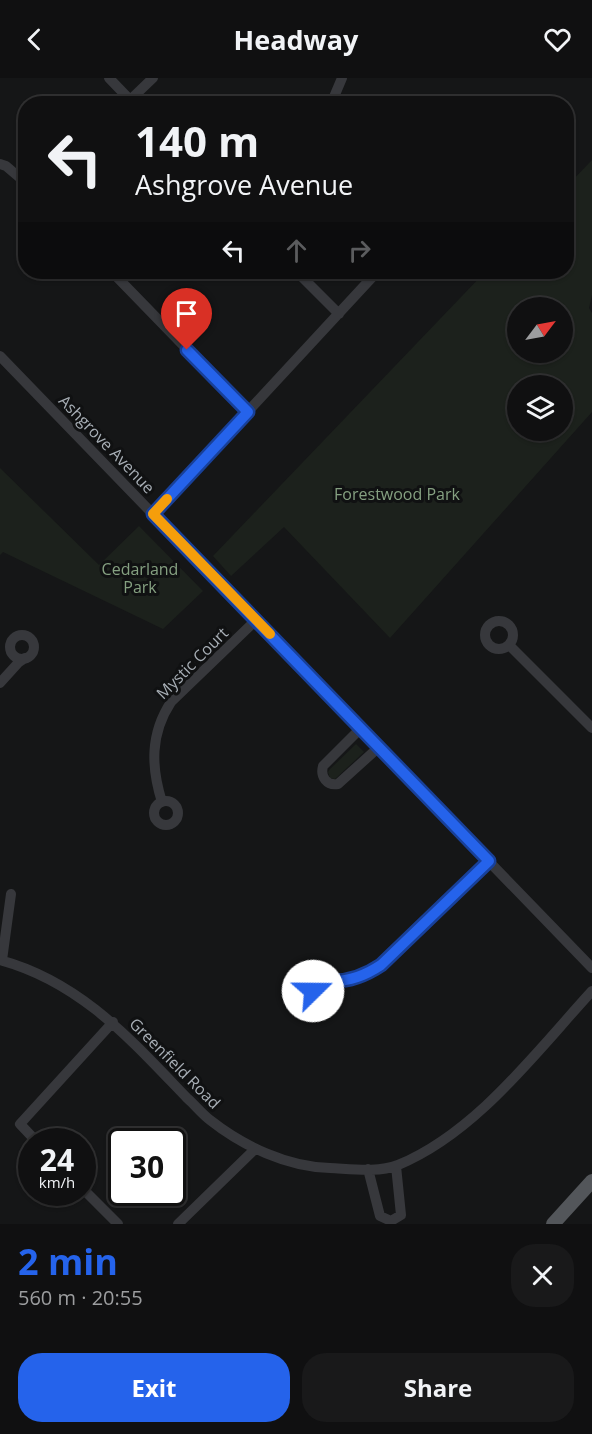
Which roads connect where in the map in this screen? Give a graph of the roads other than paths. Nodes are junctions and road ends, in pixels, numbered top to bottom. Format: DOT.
graph roads {
  1 [pos="109,78"];
  2 [pos="153,78"];
  3 [pos="342,78"];
  4 [pos="126,96"];
  5 [pos="137,96"];
  6 [pos="334,96"];
  7 [pos="0,164"];
  8 [pos="18,176"];
  9 [pos="118,279"];
  10 [pos="304,279"];
  11 [pos="371,279"];
  12 [pos="339,314"];
  13 [pos="0,356"];
  14 [pos="248,412"];
  15 [pos="153,514"];
  16 [pos="256,621"];
  17 [pos="509,645"];
  18 [pos="25,658"];
  19 [pos="0,683"];
  20 [pos="361,728"];
  21 [pos="592,728"];
  22 [pos="379,747"];
  23 [pos="162,802"];
  24 [pos="489,861"];
  25 [pos="11,894"];
  26 [pos="1,960"];
  27 [pos="592,968"];
  28 [pos="330,981"];
  29 [pos="592,991"];
  30 [pos="113,1022"];
  31 [pos="24,1128"];
  32 [pos="255,1149"];
  33 [pos="396,1166"];
  34 [pos="368,1169"];
  35 [pos="592,1181"];
  36 [pos="96,1202"];
  37 [pos="118,1224"];
  38 [pos="178,1224"];
  39 [pos="553,1224"];
  1 -- 4 [label="street"];
  2 -- 5 [label="street"];
  3 -- 6 [label="street"];
  7 -- 8 [label="street"];
  9 -- 14 [label="street"];
  10 -- 12 [label="street"];
  11 -- 12 [label="street"];
  12 -- 14 [label="street"];
  13 -- 15 [label="street, Ashgrove Avenue"];
  14 -- 15 [label="street"];
  15 -- 16 [label="street, Ashgrove Avenue"];
  16 -- 20 [label="street, Ashgrove Avenue"];
  16 -- 23 [label="street, Mystic Court"];
  17 -- 21 [label="street"];
  18 -- 19 [label="street"];
  20 -- 22 [label="street, Ashgrove Avenue"];
  20 -- 22 [label="street"];
  22 -- 24 [label="street, Ashgrove Avenue"];
  24 -- 27 [label="street, Ashgrove Avenue"];
  24 -- 28 [label="street"];
  25 -- 26 [label="street"];
  26 -- 30 [label="street, Greenfield Road"];
  29 -- 33 [label="street, Greenfield Road"];
  30 -- 31 [label="street"];
  30 -- 32 [label="street, Greenfield Road"];
  32 -- 34 [label="street, Greenfield Road"];
  32 -- 38 [label="street"];
  33 -- 34 [label="street, Greenfield Road"];
  33 -- 34 [label="street"];
  35 -- 39 [label="main road"];
  36 -- 37 [label="street"];
}
